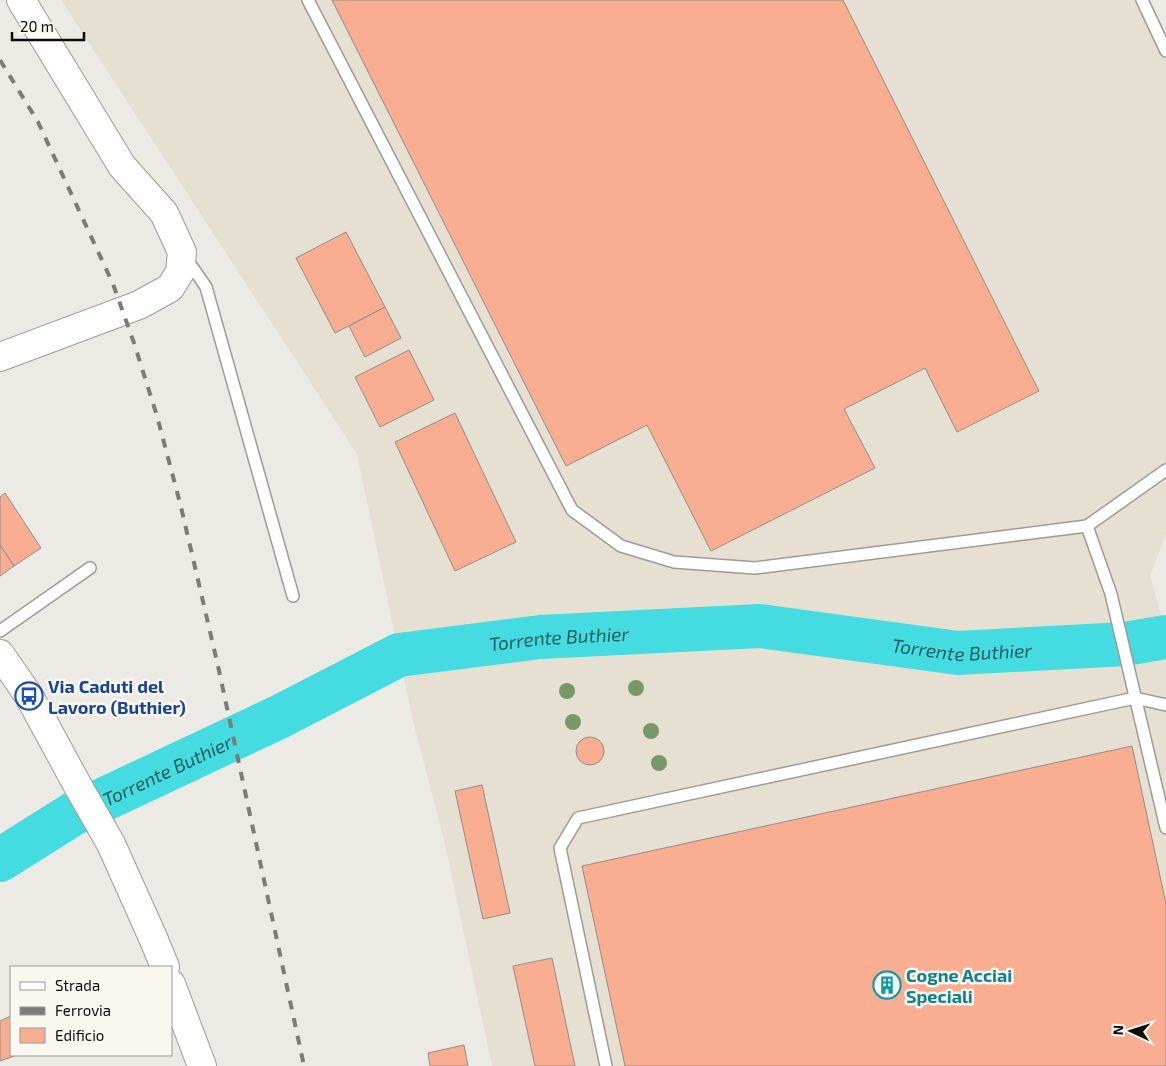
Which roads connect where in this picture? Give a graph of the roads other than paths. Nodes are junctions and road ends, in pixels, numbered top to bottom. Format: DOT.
graph roads {
  1 [pos="20,0"];
  2 [pos="308,0"];
  3 [pos="1142,0"];
  4 [pos="1166,51"];
  5 [pos="182,252"];
  6 [pos="0,357"];
  7 [pos="1166,470"];
  8 [pos="1087,526"];
  9 [pos="90,568"];
  10 [pos="294,596"];
  11 [pos="0,631"];
  12 [pos="0,654"];
  13 [pos="1135,698"];
  14 [pos="1166,705"];
  15 [pos="1166,828"];
  16 [pos="165,966"];
  17 [pos="172,987"];
  18 [pos="202,1066"];
  19 [pos="606,1066"];
  1 -- 5 [label="street"];
  2 -- 8 [label="lane"];
  3 -- 4 [label="lane"];
  5 -- 6 [label="street"];
  5 -- 10 [label="lane"];
  7 -- 8 [label="lane"];
  8 -- 13 [label="lane"];
  9 -- 11 [label="lane"];
  12 -- 16 [label="street"];
  13 -- 14 [label="lane"];
  13 -- 15 [label="lane"];
  13 -- 19 [label="lane"];
  17 -- 18 [label="street"];
}
